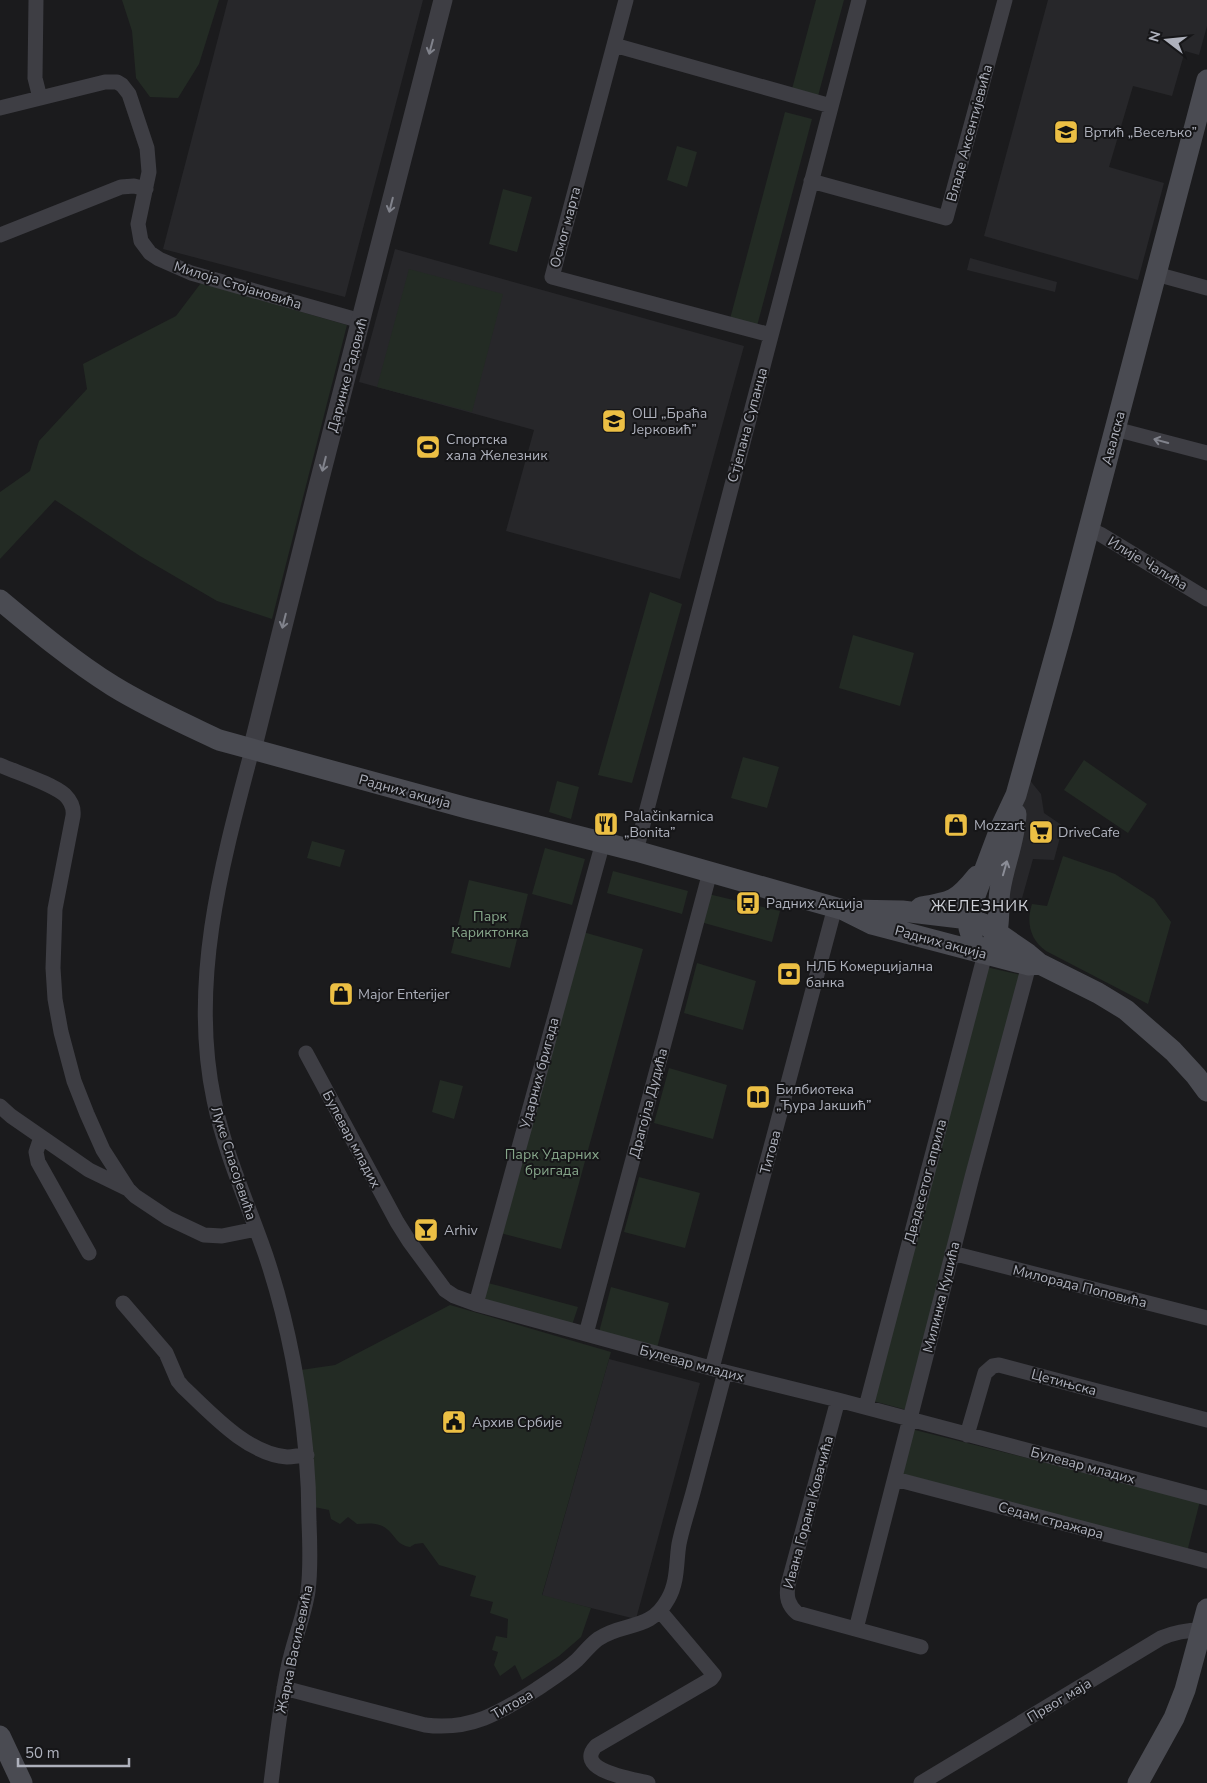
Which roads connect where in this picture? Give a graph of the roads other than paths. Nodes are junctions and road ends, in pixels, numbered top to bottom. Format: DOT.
graph roads {
  1 [pos="36,0"];
  2 [pos="444,0"];
  3 [pos="626,0"];
  4 [pos="859,0"];
  5 [pos="1006,0"];
  6 [pos="614,45"];
  7 [pos="1207,80"];
  8 [pos="40,98"];
  9 [pos="830,106"];
  10 [pos="0,108"];
  11 [pos="811,181"];
  12 [pos="146,189"];
  13 [pos="0,235"];
  14 [pos="1156,274"];
  15 [pos="1207,288"];
  16 [pos="361,321"];
  17 [pos="771,335"];
  18 [pos="1115,429"];
  19 [pos="1207,453"];
  20 [pos="1089,529"];
  21 [pos="1207,599"];
  22 [pos="0,600"];
  23 [pos="252,750"];
  24 [pos="0,765"];
  25 [pos="1016,795"];
  26 [pos="603,842"];
  27 [pos="636,851"];
  28 [pos="988,862"];
  29 [pos="710,872"];
  30 [pos="839,909"];
  31 [pos="902,911"];
  32 [pos="969,919"];
  33 [pos="997,932"];
  34 [pos="983,954"];
  35 [pos="1035,965"];
  36 [pos="306,1053"];
  37 [pos="1207,1091"];
  38 [pos="0,1106"];
  39 [pos="41,1137"];
  40 [pos="128,1189"];
  41 [pos="256,1229"];
  42 [pos="89,1253"];
  43 [pos="952,1253"];
  44 [pos="123,1303"];
  45 [pos="476,1304"];
  46 [pos="1207,1318"];
  47 [pos="586,1334"];
  48 [pos="719,1370"];
  49 [pos="838,1400"];
  50 [pos="866,1407"];
  51 [pos="910,1419"];
  52 [pos="1207,1420"];
  53 [pos="967,1435"];
  54 [pos="306,1455"];
  55 [pos="895,1479"];
  56 [pos="1207,1498"];
  57 [pos="1207,1561"];
  58 [pos="1207,1609"];
  59 [pos="660,1611"];
  60 [pos="856,1629"];
  61 [pos="1202,1630"];
  62 [pos="921,1647"];
  63 [pos="284,1688"];
  64 [pos="0,1736"];
  65 [pos="22,1783"];
  66 [pos="271,1783"];
  67 [pos="648,1783"];
  68 [pos="921,1783"];
  69 [pos="1138,1783"];
  1 -- 8 [label="street"];
  2 -- 16 [label="street, Даринке Радовић, one-way"];
  3 -- 6 [label="street, Осмог марта"];
  4 -- 9 [label="street, Стјепана Супанца"];
  5 -- 11 [label="street, Владе Аксентијевића"];
  6 -- 9 [label="street"];
  6 -- 17 [label="street, Осмог марта"];
  7 -- 14 [label="main road, Авалска"];
  8 -- 10 [label="street, Милоја Стојановића"];
  8 -- 12 [label="street, Милоја Стојановића"];
  9 -- 11 [label="street, Стјепана Супанца"];
  11 -- 17 [label="street, Стјепана Супанца"];
  12 -- 13 [label="street"];
  12 -- 16 [label="street, Милоја Стојановића"];
  14 -- 15 [label="street"];
  14 -- 18 [label="main road, Авалска"];
  16 -- 23 [label="street, Даринке Радовић, one-way"];
  17 -- 27 [label="street, Стјепана Супанца"];
  19 -- 18 [label="street, one-way"];
  18 -- 20 [label="main road, Авалска"];
  20 -- 21 [label="street, Илије Чалића"];
  20 -- 25 [label="main road, Авалска"];
  22 -- 23 [label="main road, Радних акција"];
  23 -- 26 [label="main road, Радних акција"];
  23 -- 41 [label="street, Луке Спасојевића"];
  24 -- 40 [label="street"];
  25 -- 28 [label="main road, Авалска"];
  33 -- 25 [label="main road, Авалска, one-way"];
  26 -- 27 [label="main road, Радних акција"];
  26 -- 45 [label="street, Ударних бригада"];
  27 -- 29 [label="main road, Радних акција"];
  28 -- 31 [label="main road"];
  28 -- 32 [label="main road, Авалска"];
  29 -- 30 [label="main road, Радних акција"];
  29 -- 47 [label="street, Драгојла Дудића"];
  30 -- 31 [label="main road, Радних акција"];
  30 -- 34 [label="main road, Радних акција"];
  30 -- 48 [label="street, Титова"];
  31 -- 32 [label="main road, Радних акција"];
  32 -- 33 [label="main road, Радних акција"];
  32 -- 34 [label="main road"];
  33 -- 34 [label="main road"];
  33 -- 35 [label="main road, Радних акција"];
  34 -- 35 [label="main road, Радних акција"];
  34 -- 50 [label="street, Двадесетог априла"];
  35 -- 37 [label="main road, Радних акција"];
  35 -- 43 [label="street, Милинка Кушића"];
  36 -- 45 [label="street, Булевар младих"];
  38 -- 39 [label="street"];
  39 -- 40 [label="street"];
  39 -- 42 [label="street"];
  40 -- 41 [label="street"];
  41 -- 54 [label="street, Луке Спасојевића"];
  43 -- 46 [label="street, Милорада Поповића"];
  43 -- 51 [label="street, Милинка Кушића"];
  44 -- 54 [label="street"];
  45 -- 47 [label="street, Булевар младих"];
  47 -- 48 [label="street, Булевар младих"];
  48 -- 49 [label="street, Булевар младих"];
  48 -- 59 [label="street, Титова"];
  49 -- 50 [label="street, Булевар младих"];
  49 -- 60 [label="street, Ивана Горана Ковачића"];
  50 -- 51 [label="street, Булевар младих"];
  51 -- 53 [label="street, Булевар младих"];
  51 -- 55 [label="street, Милинка Кушића"];
  52 -- 53 [label="street, Цетињска"];
  53 -- 56 [label="street, Булевар младих"];
  54 -- 63 [label="street, Жарка Васиљевића"];
  55 -- 57 [label="street, Седам стражара"];
  55 -- 60 [label="street, Милинка Кушића"];
  58 -- 61 [label="main road"];
  59 -- 63 [label="street, Титова"];
  59 -- 67 [label="street"];
  60 -- 62 [label="street, Ивана Горана Ковачића"];
  61 -- 68 [label="street, Првог маја"];
  61 -- 69 [label="main road"];
  63 -- 66 [label="street, Жарка Васиљевића"];
  64 -- 65 [label="main road"];
}
